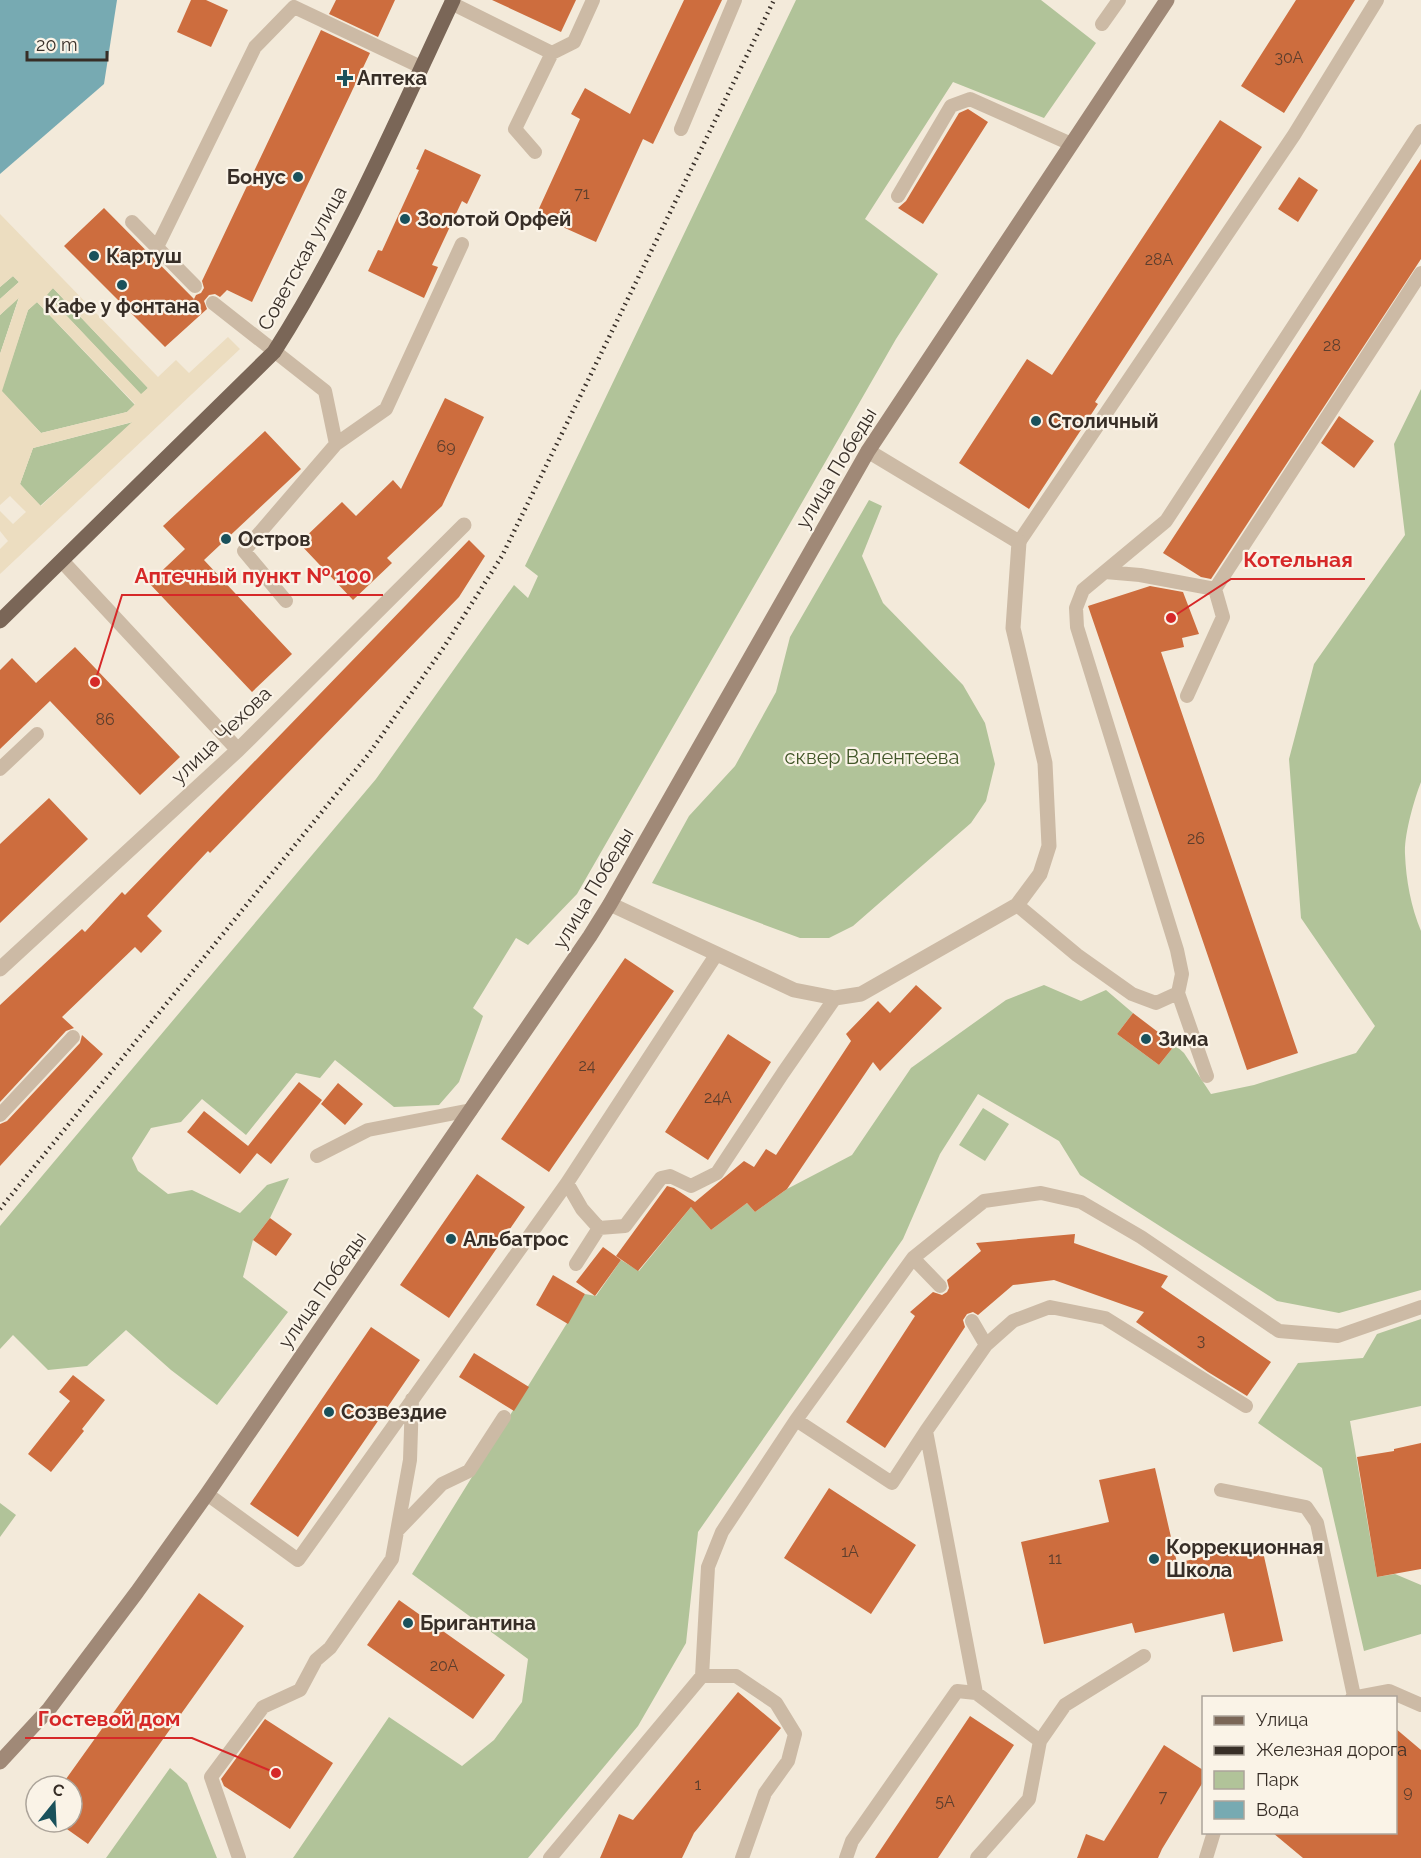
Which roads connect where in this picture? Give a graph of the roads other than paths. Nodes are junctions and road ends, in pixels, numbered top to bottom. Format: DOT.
graph roads {
  1 [pos="593,0"];
  2 [pos="735,0"];
  3 [pos="1119,0"];
  4 [pos="1167,0"];
  5 [pos="1377,0"];
  6 [pos="452,2"];
  7 [pos="296,3"];
  8 [pos="1102,24"];
  9 [pos="552,53"];
  10 [pos="422,68"];
  11 [pos="681,129"];
  12 [pos="1421,131"];
  13 [pos="1071,144"];
  14 [pos="536,152"];
  15 [pos="898,196"];
  16 [pos="132,222"];
  17 [pos="462,244"];
  18 [pos="157,247"];
  19 [pos="1421,273"];
  20 [pos="195,286"];
  21 [pos="213,303"];
  22 [pos="273,352"];
  23 [pos="336,444"];
  24 [pos="868,451"];
  25 [pos="464,525"];
  26 [pos="1019,542"];
  27 [pos="62,561"];
  28 [pos="1105,572"];
  29 [pos="1215,589"];
  30 [pos="286,601"];
  31 [pos="0,621"];
  32 [pos="1187,696"];
  33 [pos="37,734"];
  34 [pos="238,750"];
  35 [pos="0,769"];
  36 [pos="610,904"];
  37 [pos="1017,905"];
  38 [pos="716,955"];
  39 [pos="0,969"];
  40 [pos="1178,993"];
  41 [pos="835,998"];
  42 [pos="73,1037"];
  43 [pos="1207,1076"];
  44 [pos="471,1110"];
  45 [pos="0,1115"];
  46 [pos="317,1156"];
  47 [pos="567,1183"];
  48 [pos="599,1228"];
  49 [pos="913,1258"];
  50 [pos="576,1264"];
  51 [pos="940,1286"];
  52 [pos="1421,1307"];
  53 [pos="972,1321"];
  54 [pos="986,1345"];
  55 [pos="412,1399"];
  56 [pos="1246,1406"];
  57 [pos="504,1417"];
  58 [pos="796,1420"];
  59 [pos="926,1431"];
  60 [pos="1221,1490"];
  61 [pos="207,1494"];
  62 [pos="397,1531"];
  63 [pos="1144,1656"];
  64 [pos="702,1676"];
  65 [pos="976,1693"];
  66 [pos="1353,1696"];
  67 [pos="1359,1696"];
  68 [pos="1421,1705"];
  69 [pos="1040,1742"];
  70 [pos="0,1762"];
  71 [pos="1214,1834"];
  72 [pos="239,1858"];
  73 [pos="550,1858"];
  74 [pos="742,1858"];
  75 [pos="846,1858"];
  76 [pos="977,1858"];
  77 [pos="1206,1858"];
  1 -- 9 [label="lane"];
  2 -- 11 [label="lane"];
  3 -- 8 [label="lane"];
  4 -- 13 [label="main road, улица Победы"];
  5 -- 26 [label="lane"];
  6 -- 9 [label="lane"];
  6 -- 10 [label="main road, Советская улица"];
  7 -- 10 [label="lane"];
  7 -- 18 [label="lane"];
  9 -- 14 [label="lane"];
  10 -- 22 [label="main road, Советская улица"];
  12 -- 28 [label="lane"];
  13 -- 15 [label="lane"];
  13 -- 24 [label="main road, улица Победы"];
  16 -- 18 [label="lane"];
  17 -- 23 [label="lane"];
  18 -- 20 [label="lane"];
  19 -- 29 [label="lane"];
  21 -- 22 [label="lane"];
  22 -- 23 [label="lane"];
  22 -- 27 [label="main road, Советская улица"];
  23 -- 30 [label="lane"];
  24 -- 26 [label="street"];
  24 -- 36 [label="main road, улица Победы"];
  25 -- 34 [label="street, улица Чехова"];
  26 -- 37 [label="street"];
  27 -- 31 [label="main road, Советская улица"];
  27 -- 34 [label="street"];
  28 -- 29 [label="lane"];
  28 -- 40 [label="lane"];
  29 -- 32 [label="lane"];
  33 -- 35 [label="lane"];
  34 -- 39 [label="street, улица Чехова"];
  36 -- 38 [label="street"];
  36 -- 44 [label="main road, улица Победы"];
  37 -- 40 [label="lane"];
  37 -- 41 [label="street"];
  38 -- 41 [label="street"];
  38 -- 47 [label="lane"];
  40 -- 43 [label="lane"];
  41 -- 48 [label="lane"];
  42 -- 45 [label="lane"];
  44 -- 46 [label="lane"];
  44 -- 61 [label="main road, улица Победы"];
  47 -- 48 [label="lane"];
  47 -- 55 [label="lane"];
  48 -- 50 [label="lane"];
  49 -- 51 [label="lane"];
  49 -- 52 [label="lane"];
  49 -- 58 [label="lane"];
  53 -- 54 [label="lane"];
  54 -- 56 [label="lane"];
  54 -- 59 [label="lane"];
  55 -- 61 [label="lane"];
  55 -- 62 [label="lane"];
  57 -- 62 [label="lane"];
  58 -- 59 [label="lane"];
  58 -- 64 [label="lane"];
  59 -- 65 [label="lane"];
  60 -- 66 [label="lane"];
  61 -- 70 [label="main road, улица Победы"];
  62 -- 72 [label="lane"];
  63 -- 69 [label="lane"];
  64 -- 73 [label="lane"];
  64 -- 74 [label="lane"];
  65 -- 69 [label="lane"];
  65 -- 75 [label="lane"];
  67 -- 68 [label="lane"];
  69 -- 76 [label="lane"];
  71 -- 77 [label="lane"];
}
